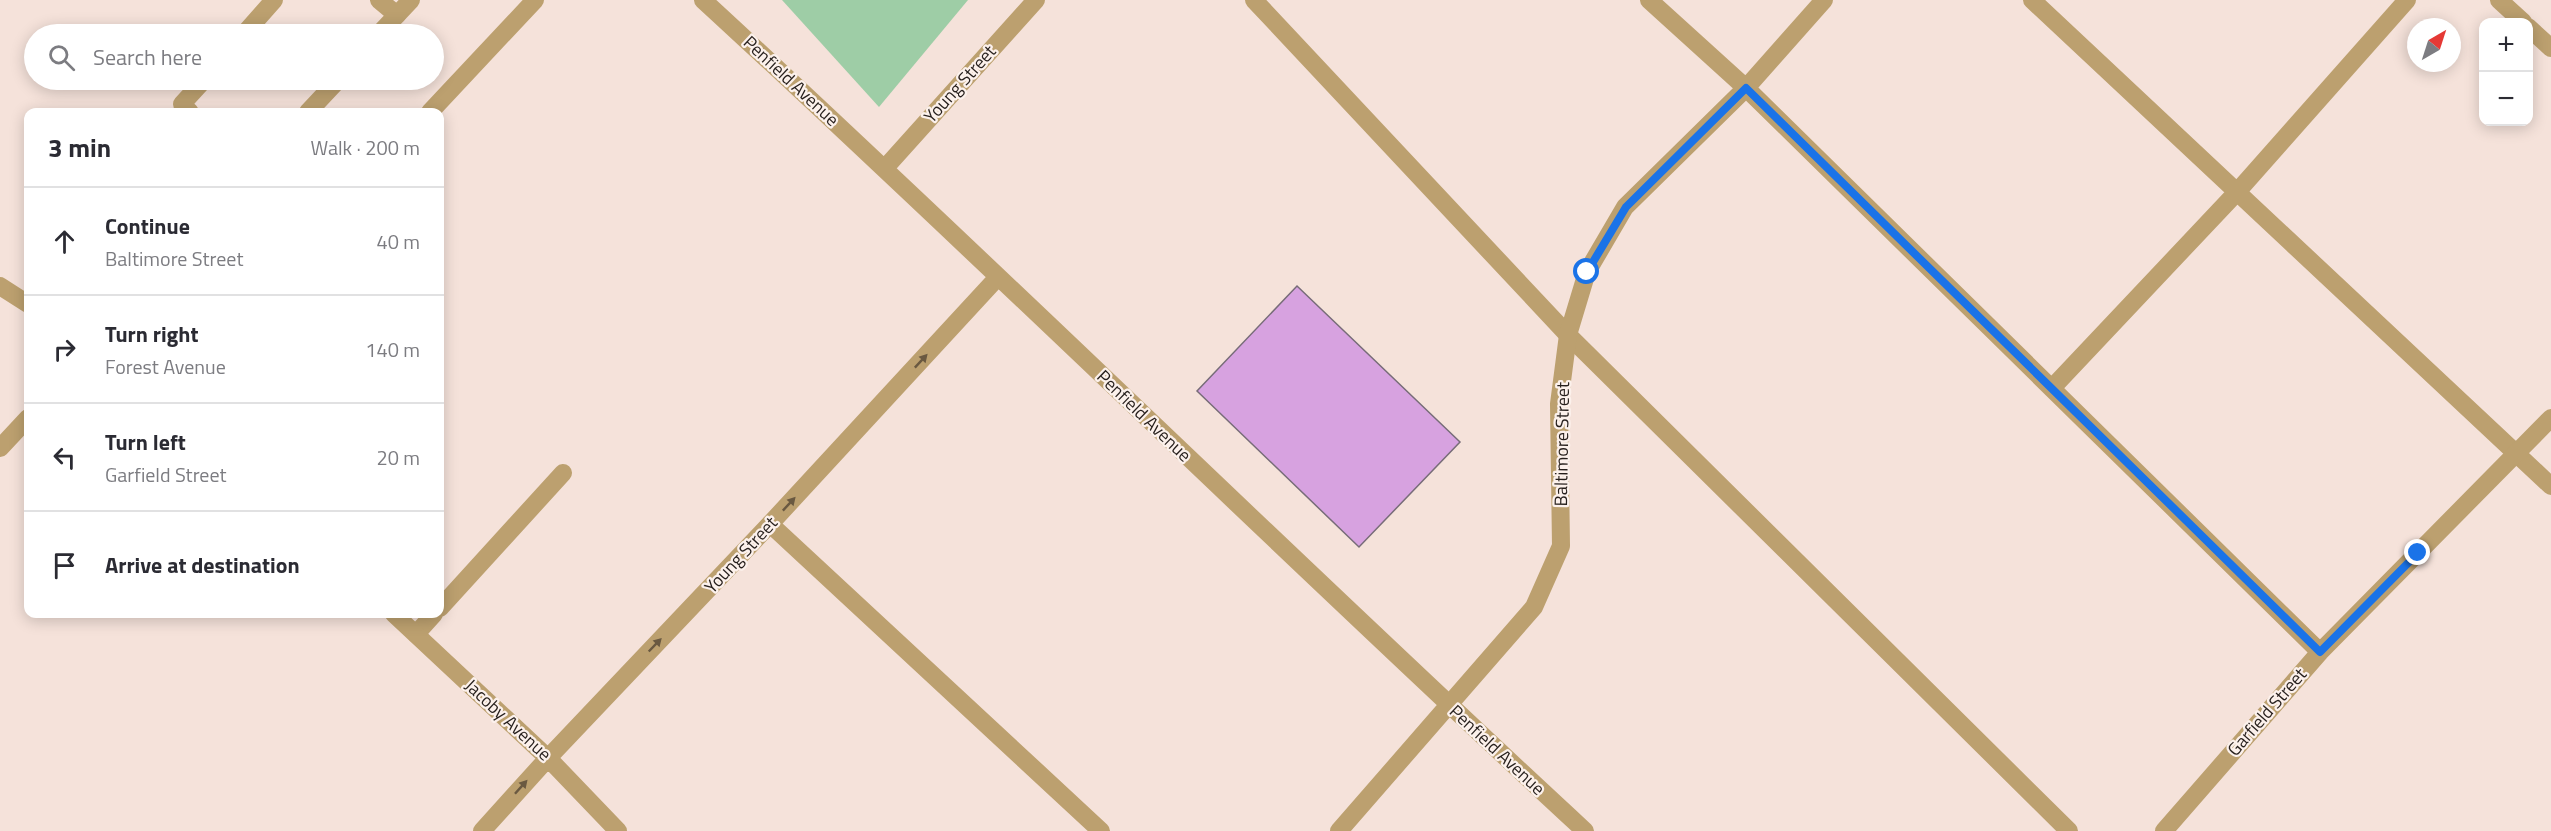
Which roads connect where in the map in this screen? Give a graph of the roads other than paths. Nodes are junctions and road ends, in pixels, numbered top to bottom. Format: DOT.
graph roads {
  1 [pos="274,0"];
  2 [pos="379,0"];
  3 [pos="411,0"];
  4 [pos="534,0"];
  5 [pos="703,0"];
  6 [pos="1036,0"];
  7 [pos="1254,0"];
  8 [pos="1649,0"];
  9 [pos="1824,0"];
  10 [pos="2032,0"];
  11 [pos="2407,0"];
  12 [pos="2499,0"];
  13 [pos="397,15"];
  14 [pos="2519,18"];
  15 [pos="253,24"];
  16 [pos="388,24"];
  17 [pos="2533,31"];
  18 [pos="2551,48"];
  19 [pos="1746,88"];
  20 [pos="195,90"];
  21 [pos="329,90"];
  22 [pos="186,108"];
  23 [pos="312,108"];
  24 [pos="434,108"];
  25 [pos="885,168"];
  26 [pos="2236,192"];
  27 [pos="998,277"];
  28 [pos="0,286"];
  29 [pos="24,301"];
  30 [pos="1568,334"];
  31 [pos="2052,388"];
  32 [pos="2551,418"];
  33 [pos="24,422"];
  34 [pos="0,448"];
  35 [pos="2516,453"];
  36 [pos="563,473"];
  37 [pos="2551,486"];
  38 [pos="770,524"];
  39 [pos="444,604"];
  40 [pos="398,618"];
  41 [pos="430,618"];
  42 [pos="416,634"];
  43 [pos="2320,652"];
  44 [pos="1450,706"];
  45 [pos="548,758"];
  46 [pos="482,831"];
  47 [pos="618,831"];
  48 [pos="1101,831"];
  49 [pos="1339,831"];
  50 [pos="1585,831"];
  51 [pos="2069,831"];
  52 [pos="2164,831"];
  1 -- 15 [label="street"];
  2 -- 13 [label="street"];
  3 -- 13 [label="street"];
  4 -- 24 [label="street"];
  5 -- 25 [label="street, Penfield Avenue"];
  6 -- 25 [label="street, Young Street"];
  7 -- 30 [label="street"];
  8 -- 19 [label="street"];
  9 -- 19 [label="street, Baltimore Street"];
  10 -- 26 [label="street"];
  11 -- 26 [label="street"];
  12 -- 14 [label="street"];
  13 -- 16 [label="street"];
  17 -- 18 [label="street"];
  19 -- 30 [label="street, Baltimore Street"];
  19 -- 31 [label="street"];
  20 -- 22 [label="street"];
  21 -- 23 [label="street"];
  25 -- 27 [label="street, Penfield Avenue"];
  26 -- 31 [label="street"];
  26 -- 35 [label="street"];
  38 -- 27 [label="street, Young Street, one-way"];
  27 -- 44 [label="street, Penfield Avenue"];
  28 -- 29 [label="street"];
  30 -- 44 [label="street, Baltimore Street"];
  30 -- 51 [label="street"];
  31 -- 43 [label="street"];
  32 -- 35 [label="street, Garfield Street"];
  33 -- 34 [label="street"];
  35 -- 37 [label="street"];
  35 -- 43 [label="street, Garfield Street"];
  36 -- 39 [label="street"];
  45 -- 38 [label="street, Young Street, one-way"];
  38 -- 48 [label="street"];
  40 -- 42 [label="street, Jacoby Avenue"];
  41 -- 42 [label="street"];
  42 -- 45 [label="street, Jacoby Avenue"];
  43 -- 52 [label="street, Garfield Street"];
  44 -- 49 [label="street, Baltimore Street"];
  44 -- 50 [label="street, Penfield Avenue"];
  46 -- 45 [label="street, Young Street, one-way"];
  45 -- 47 [label="street, Jacoby Avenue"];
}
